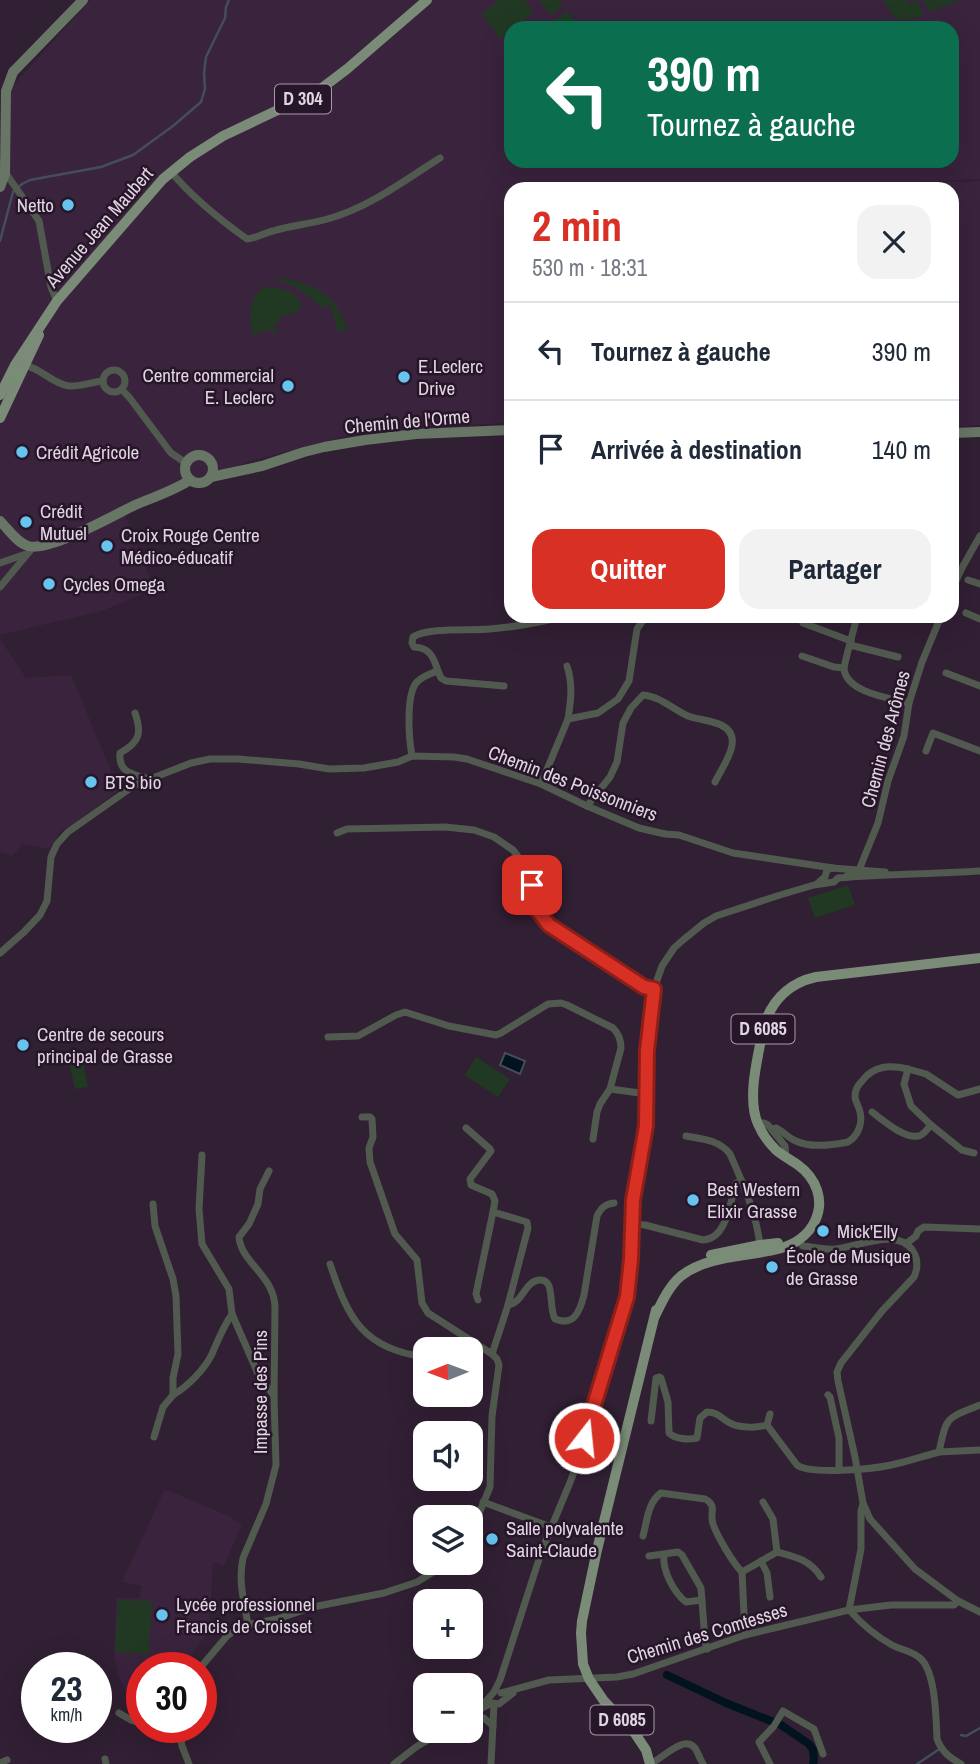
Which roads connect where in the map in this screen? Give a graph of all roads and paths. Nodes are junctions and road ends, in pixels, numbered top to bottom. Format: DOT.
graph roads {
  1 [pos="83,0"];
  2 [pos="427,0"];
  3 [pos="440,158"];
  4 [pos="2,171"];
  5 [pos="171,172"];
  6 [pos="0,187"];
  7 [pos="57,302"];
  8 [pos="45,320"];
  9 [pos="26,365"];
  10 [pos="103,381"];
  11 [pos="122,390"];
  12 [pos="0,395"];
  13 [pos="0,402"];
  14 [pos="0,418"];
  15 [pos="504,430"];
  16 [pos="980,432"];
  17 [pos="959,433"];
  18 [pos="186,463"];
  19 [pos="212,472"];
  20 [pos="190,480"];
  21 [pos="0,521"];
  22 [pos="980,536"];
  23 [pos="16,538"];
  24 [pos="32,549"];
  25 [pos="16,562"];
  26 [pos="0,564"];
  27 [pos="959,574"];
  28 [pos="968,580"];
  29 [pos="980,584"];
  30 [pos="0,587"];
  31 [pos="966,613"];
  32 [pos="980,619"];
  33 [pos="533,623"];
  34 [pos="642,623"];
  35 [pos="803,623"];
  36 [pos="855,623"];
  37 [pos="938,623"];
  38 [pos="851,643"];
  39 [pos="802,656"];
  40 [pos="898,657"];
  41 [pos="567,666"];
  42 [pos="844,668"];
  43 [pos="438,671"];
  44 [pos="946,673"];
  45 [pos="504,686"];
  46 [pos="980,686"];
  47 [pos="909,703"];
  48 [pos="135,713"];
  49 [pos="568,719"];
  50 [pos="926,751"];
  51 [pos="980,751"];
  52 [pos="412,756"];
  53 [pos="149,779"];
  54 [pos="715,782"];
  55 [pos="541,784"];
  56 [pos="587,806"];
  57 [pos="337,833"];
  58 [pos="811,866"];
  59 [pos="834,869"];
  60 [pos="859,870"];
  61 [pos="980,871"];
  62 [pos="899,874"];
  63 [pos="826,878"];
  64 [pos="840,878"];
  65 [pos="0,953"];
  66 [pos="980,958"];
  67 [pos="654,989"];
  68 [pos="328,1037"];
  69 [pos="908,1069"];
  70 [pos="610,1089"];
  71 [pos="976,1090"];
  72 [pos="647,1094"];
  73 [pos="872,1112"];
  74 [pos="362,1117"];
  75 [pos="757,1124"];
  76 [pos="931,1125"];
  77 [pos="466,1128"];
  78 [pos="772,1130"];
  79 [pos="686,1136"];
  80 [pos="593,1139"];
  81 [pos="974,1153"];
  82 [pos="202,1154"];
  83 [pos="786,1158"];
  84 [pos="269,1171"];
  85 [pos="742,1181"];
  86 [pos="614,1203"];
  87 [pos="153,1204"];
  88 [pos="494,1212"];
  89 [pos="632,1224"];
  90 [pos="980,1229"];
  91 [pos="798,1241"];
  92 [pos="907,1243"];
  93 [pos="761,1245"];
  94 [pos="719,1260"];
  95 [pos="330,1264"];
  96 [pos="478,1300"];
  97 [pos="508,1305"];
  98 [pos="232,1314"];
  99 [pos="655,1316"];
  100 [pos="464,1337"];
  101 [pos="483,1349"];
  102 [pos="413,1354"];
  103 [pos="492,1354"];
  104 [pos="173,1395"];
  105 [pos="828,1395"];
  106 [pos="274,1397"];
  107 [pos="980,1405"];
  108 [pos="770,1414"];
  109 [pos="651,1420"];
  110 [pos="767,1425"];
  111 [pos="154,1437"];
  112 [pos="980,1450"];
  113 [pos="939,1452"];
  114 [pos="857,1469"];
  115 [pos="839,1470"];
  116 [pos="483,1502"];
  117 [pos="763,1502"];
  118 [pos="863,1503"];
  119 [pos="482,1505"];
  120 [pos="551,1527"];
  121 [pos="643,1536"];
  122 [pos="777,1552"];
  123 [pos="664,1555"];
  124 [pos="649,1556"];
  125 [pos="761,1561"];
  126 [pos="742,1572"];
  127 [pos="429,1575"];
  128 [pos="821,1577"];
  129 [pos="770,1597"];
  130 [pos="702,1600"];
  131 [pos="958,1601"];
  132 [pos="849,1610"];
  133 [pos="980,1612"];
  134 [pos="248,1624"];
  135 [pos="745,1635"];
  136 [pos="708,1649"];
  137 [pos="214,1652"];
  138 [pos="506,1665"];
  139 [pos="589,1679"];
  140 [pos="503,1681"];
  141 [pos="537,1682"];
  142 [pos="497,1698"];
  143 [pos="483,1707"];
  144 [pos="118,1713"];
  145 [pos="126,1717"];
  146 [pos="483,1718"];
  147 [pos="493,1725"];
  148 [pos="182,1743"];
  149 [pos="423,1743"];
  150 [pos="823,1754"];
  151 [pos="189,1764"];
  152 [pos="394,1764"];
  153 [pos="491,1764"];
  154 [pos="650,1764"];
  155 [pos="703,1764"];
  156 [pos="770,1764"];
  157 [pos="961,1764"];
  1 -- 4 [label="street"];
  2 -- 5 [label="main road, Avenue Jean Maubert / D 304"];
  3 -- 5 [label="street"];
  4 -- 6 [label="street"];
  4 -- 7 [label="street"];
  5 -- 7 [label="main road, Avenue Jean Maubert / D 304"];
  7 -- 8 [label="main road, Avenue Jean Maubert / D 304"];
  8 -- 9 [label="main road, Avenue Jean Maubert / D 304"];
  8 -- 12 [label="main road, Avenue Jean Maubert / D 304"];
  9 -- 10 [label="street"];
  9 -- 13 [label="street"];
  9 -- 14 [label="main road, Avenue Jean Maubert / D 304"];
  10 -- 11 [label="street"];
  10 -- 11 [label="street"];
  11 -- 18 [label="street"];
  15 -- 19 [label="street, Chemin de l'Orme"];
  16 -- 17 [label="street"];
  18 -- 19 [label="street"];
  18 -- 20 [label="street"];
  19 -- 20 [label="street"];
  20 -- 24 [label="street"];
  21 -- 23 [label="street"];
  22 -- 27 [label="street"];
  23 -- 24 [label="street"];
  23 -- 25 [label="street"];
  24 -- 25 [label="street"];
  25 -- 26 [label="street"];
  25 -- 30 [label="street"];
  28 -- 29 [label="street"];
  31 -- 32 [label="street"];
  33 -- 43 [label="street"];
  34 -- 49 [label="street"];
  35 -- 38 [label="street"];
  36 -- 38 [label="street"];
  37 -- 47 [label="street, Chemin des Arômes"];
  38 -- 40 [label="street"];
  38 -- 42 [label="street"];
  39 -- 42 [label="street"];
  41 -- 49 [label="street"];
  42 -- 47 [label="street"];
  43 -- 45 [label="street"];
  43 -- 52 [label="street"];
  44 -- 46 [label="street"];
  47 -- 60 [label="street, Chemin des Arômes"];
  48 -- 53 [label="street"];
  49 -- 55 [label="street"];
  50 -- 51 [label="street"];
  52 -- 53 [label="street, Chemin des Poissonniers"];
  52 -- 55 [label="street, Chemin des Poissonniers"];
  53 -- 65 [label="street, Chemin des Poissonniers"];
  54 -- 56 [label="street"];
  55 -- 56 [label="street, Chemin des Poissonniers"];
  56 -- 58 [label="street, Chemin des Poissonniers"];
  57 -- 67 [label="street"];
  58 -- 59 [label="street, Chemin des Poissonniers"];
  58 -- 63 [label="street, Chemin des Poissonniers"];
  59 -- 60 [label="street, Chemin des Poissonniers"];
  59 -- 63 [label="street"];
  59 -- 64 [label="street"];
  60 -- 62 [label="street, Chemin des Poissonniers"];
  60 -- 64 [label="street"];
  61 -- 62 [label="street"];
  62 -- 64 [label="street"];
  63 -- 64 [label="street"];
  63 -- 67 [label="street"];
  66 -- 75 [label="main road, D 6085"];
  67 -- 72 [label="street"];
  68 -- 70 [label="street"];
  69 -- 71 [label="street"];
  69 -- 76 [label="street"];
  69 -- 78 [label="street"];
  70 -- 72 [label="street"];
  70 -- 80 [label="street"];
  72 -- 89 [label="street"];
  73 -- 76 [label="street"];
  74 -- 100 [label="street"];
  75 -- 78 [label="street"];
  75 -- 83 [label="main road"];
  76 -- 81 [label="street"];
  77 -- 88 [label="street"];
  78 -- 83 [label="street"];
  79 -- 85 [label="street"];
  82 -- 98 [label="street"];
  83 -- 91 [label="main road"];
  84 -- 106 [label="street, Impasse des Pins"];
  85 -- 89 [label="street"];
  85 -- 93 [label="street"];
  86 -- 97 [label="street"];
  87 -- 104 [label="street"];
  88 -- 96 [label="street"];
  88 -- 97 [label="street"];
  89 -- 120 [label="street"];
  90 -- 92 [label="street"];
  91 -- 92 [label="street"];
  91 -- 93 [label="main road, D 6085"];
  91 -- 94 [label="main road, D 6085"];
  92 -- 114 [label="street"];
  93 -- 94 [label="main road"];
  93 -- 99 [label="main road, D 6085"];
  94 -- 99 [label="main road, D 6085"];
  95 -- 102 [label="street"];
  97 -- 103 [label="street"];
  98 -- 104 [label="street"];
  98 -- 106 [label="street"];
  99 -- 139 [label="main road, D 6085"];
  101 -- 103 [label="street"];
  103 -- 116 [label="street"];
  104 -- 111 [label="street"];
  105 -- 115 [label="street"];
  106 -- 134 [label="street, Impasse des Pins"];
  107 -- 113 [label="street"];
  108 -- 110 [label="street"];
  109 -- 110 [label="street"];
  110 -- 115 [label="street"];
  112 -- 113 [label="street"];
  113 -- 114 [label="street"];
  114 -- 115 [label="street"];
  114 -- 118 [label="street"];
  116 -- 119 [label="street"];
  116 -- 120 [label="street"];
  117 -- 122 [label="street"];
  118 -- 131 [label="street"];
  118 -- 132 [label="street"];
  120 -- 138 [label="street"];
  121 -- 126 [label="street"];
  122 -- 125 [label="street"];
  122 -- 128 [label="street"];
  123 -- 124 [label="street"];
  123 -- 130 [label="street"];
  123 -- 130 [label="street"];
  125 -- 126 [label="street"];
  125 -- 129 [label="street"];
  126 -- 135 [label="street"];
  127 -- 134 [label="street"];
  130 -- 136 [label="street"];
  131 -- 132 [label="street, Chemin des Comtesses"];
  131 -- 133 [label="street"];
  132 -- 135 [label="street, Chemin des Comtesses"];
  132 -- 157 [label="street"];
  134 -- 137 [label="street"];
  135 -- 136 [label="street, Chemin des Comtesses"];
  136 -- 139 [label="street, Chemin des Comtesses"];
  138 -- 140 [label="street"];
  138 -- 142 [label="street"];
  139 -- 141 [label="street, Chemin des Comtesses"];
  139 -- 154 [label="main road, D 6085"];
  140 -- 141 [label="street"];
  140 -- 142 [label="street"];
  141 -- 142 [label="street"];
  142 -- 143 [label="street"];
  142 -- 147 [label="street"];
  144 -- 145 [label="street"];
  146 -- 147 [label="street"];
  147 -- 153 [label="street"];
  148 -- 151 [label="street"];
  149 -- 152 [label="street"];
  150 -- 156 [label="street"];
  154 -- 155 [label="street"];
}
